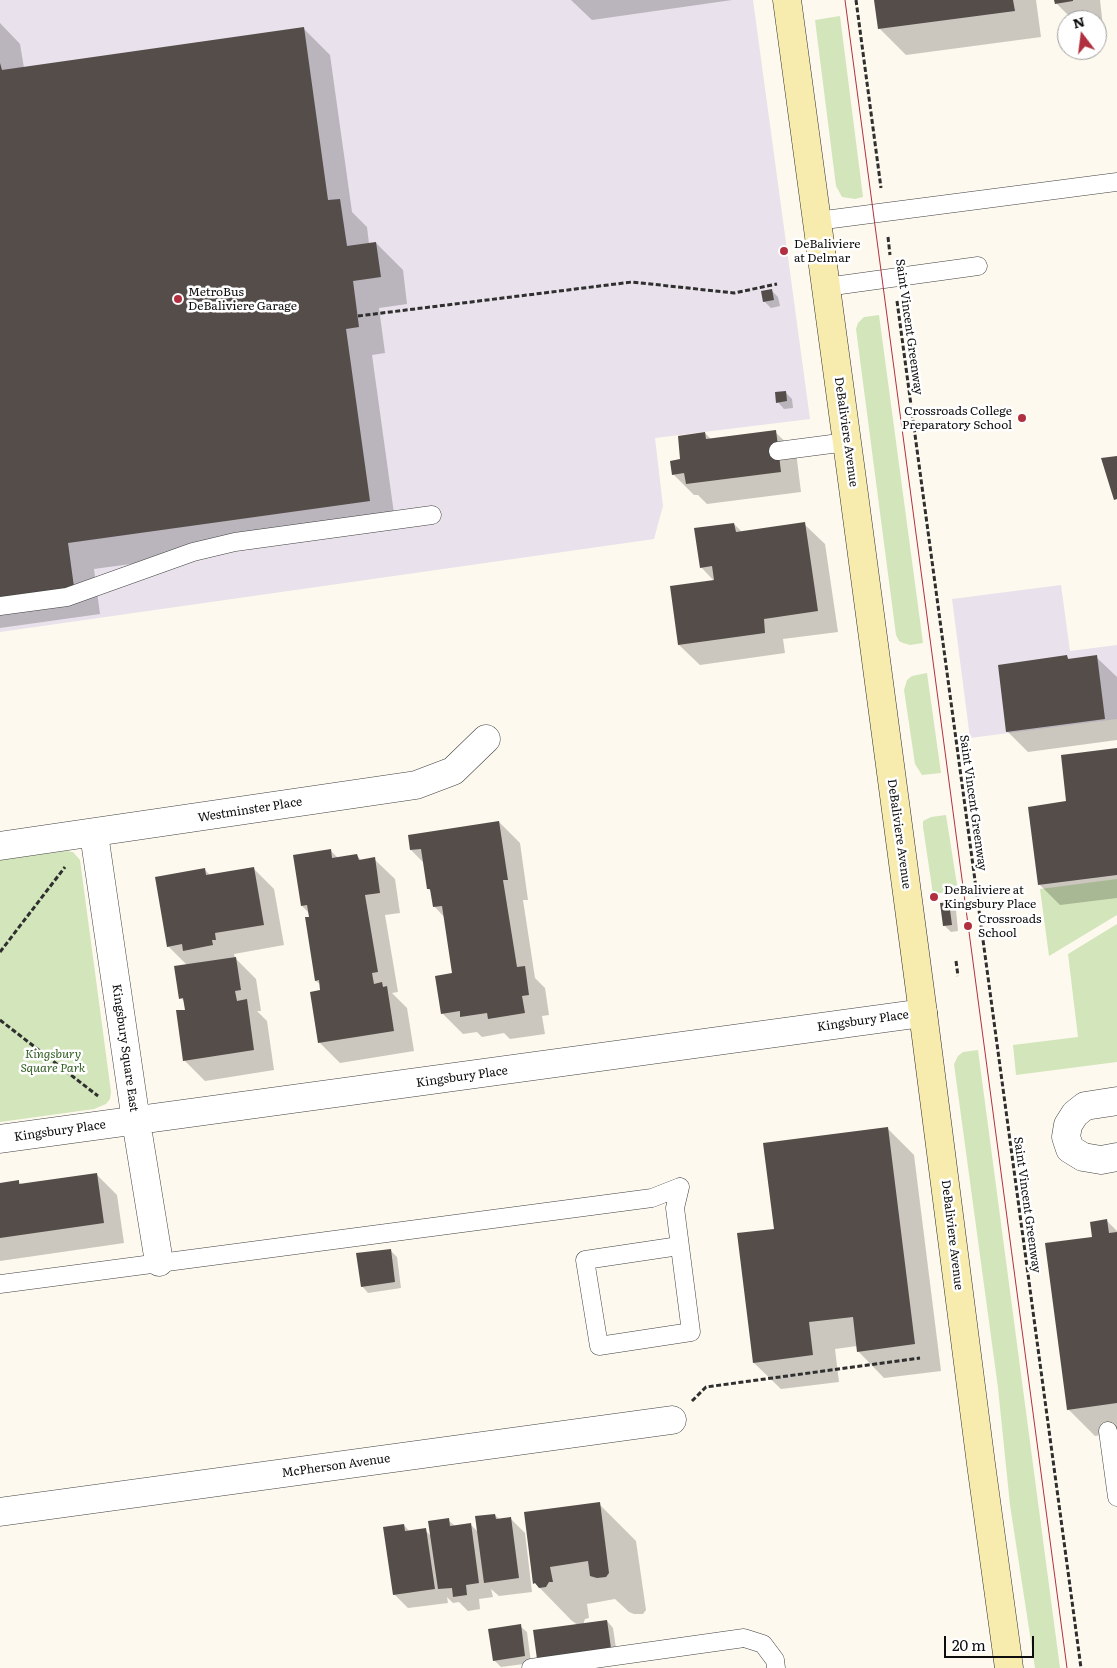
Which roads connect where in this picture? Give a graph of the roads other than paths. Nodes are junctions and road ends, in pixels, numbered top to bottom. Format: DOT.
graph roads {
  1 [pos="787,0"];
  2 [pos="1117,182"];
  3 [pos="817,220"];
  4 [pos="978,266"];
  5 [pos="826,287"];
  6 [pos="847,442"];
  7 [pos="778,451"];
  8 [pos="432,515"];
  9 [pos="0,606"];
  10 [pos="486,739"];
  11 [pos="94,834"];
  12 [pos="0,846"];
  13 [pos="923,1013"];
  14 [pos="1117,1101"];
  15 [pos="136,1121"];
  16 [pos="0,1140"];
  17 [pos="1117,1158"];
  18 [pos="679,1246"];
  19 [pos="159,1262"];
  20 [pos="0,1284"];
  21 [pos="672,1420"];
  22 [pos="1108,1431"];
  23 [pos="1117,1497"];
  24 [pos="0,1512"];
  25 [pos="531,1668"];
  26 [pos="776,1668"];
  27 [pos="1009,1668"];
  1 -- 3 [label="main road, DeBaliviere Avenue"];
  2 -- 3 [label="lane"];
  3 -- 5 [label="main road, DeBaliviere Avenue"];
  4 -- 5 [label="lane"];
  5 -- 6 [label="main road, DeBaliviere Avenue"];
  6 -- 7 [label="lane"];
  6 -- 13 [label="main road, DeBaliviere Avenue"];
  8 -- 9 [label="lane"];
  10 -- 11 [label="street, Westminster Place"];
  11 -- 12 [label="street, Westminster Place"];
  11 -- 15 [label="street, Kingsbury Square East"];
  13 -- 15 [label="street, Kingsbury Place"];
  13 -- 27 [label="main road, DeBaliviere Avenue"];
  14 -- 17 [label="street"];
  15 -- 16 [label="street, Kingsbury Place"];
  15 -- 19 [label="street, Kingsbury Square East"];
  18 -- 18 [label="lane"];
  18 -- 19 [label="lane"];
  19 -- 20 [label="lane"];
  21 -- 24 [label="street, McPherson Avenue"];
  22 -- 23 [label="lane"];
  25 -- 26 [label="lane"];
}
